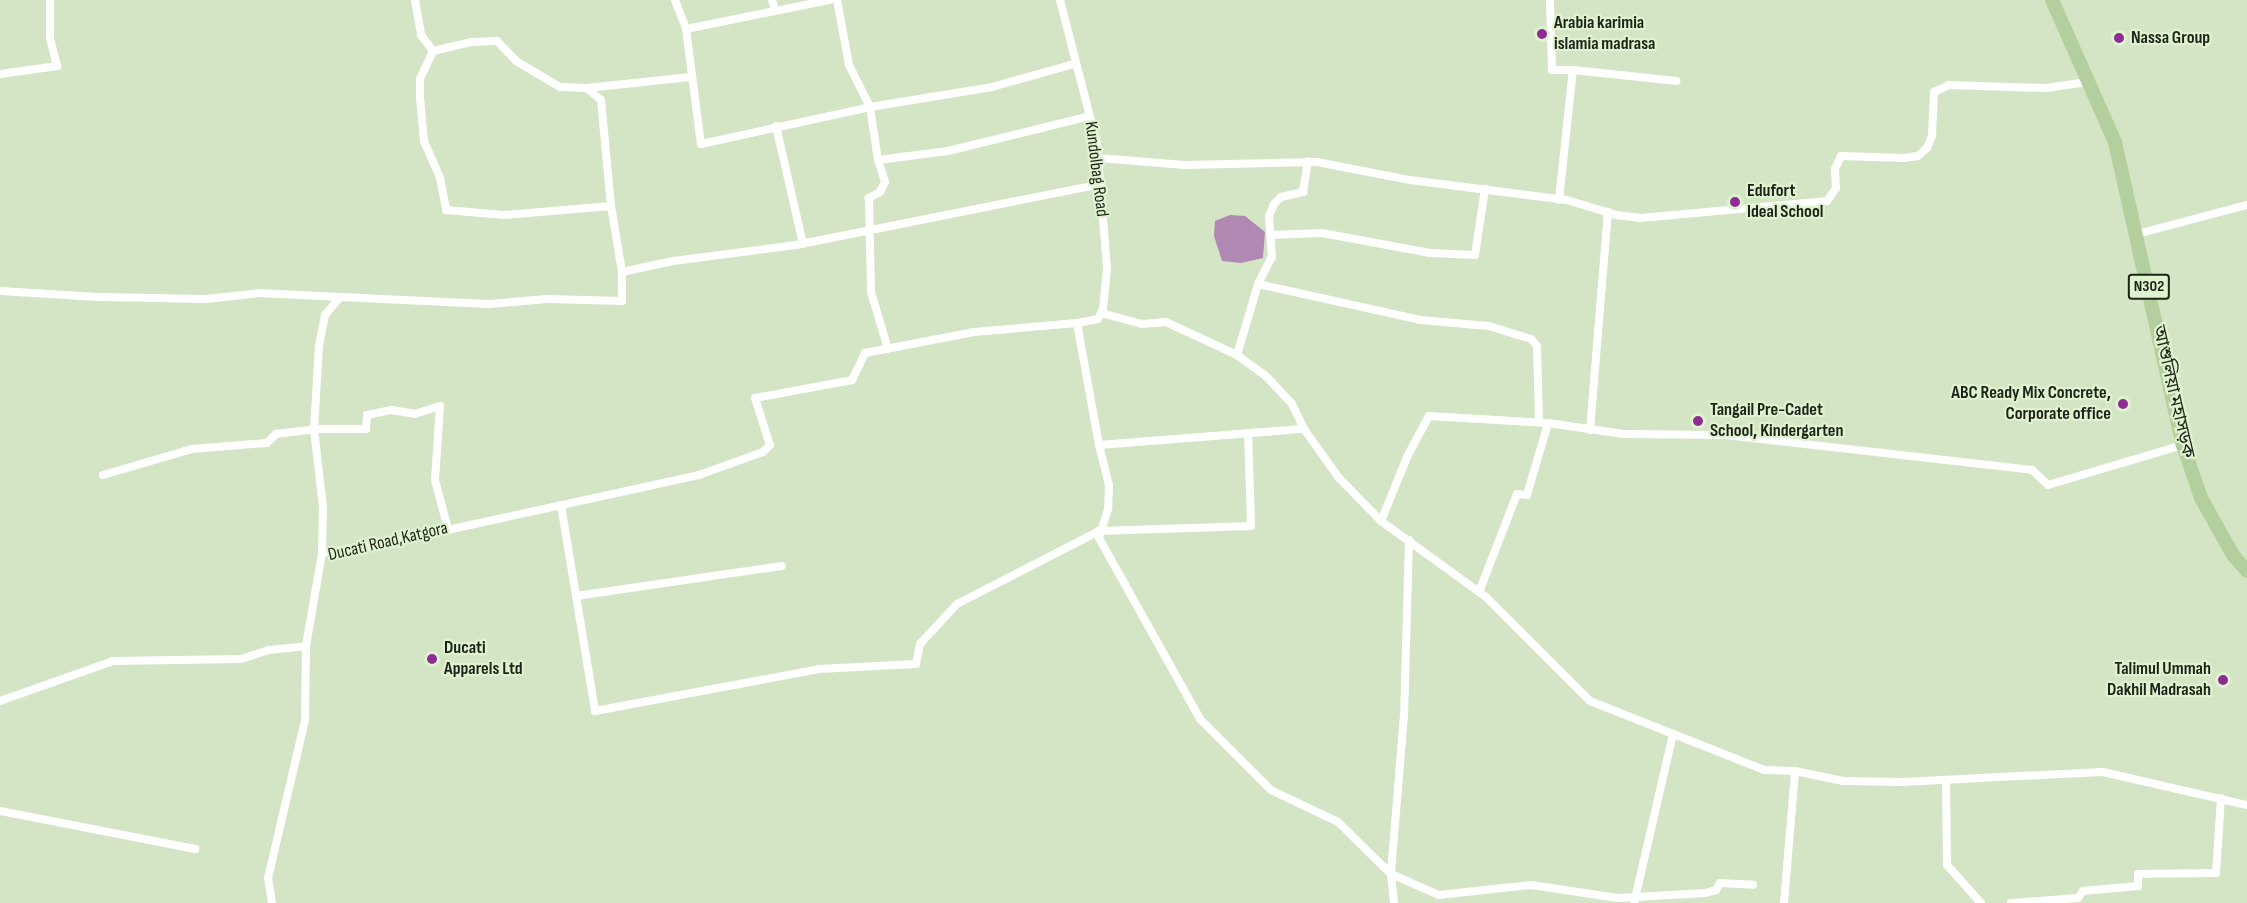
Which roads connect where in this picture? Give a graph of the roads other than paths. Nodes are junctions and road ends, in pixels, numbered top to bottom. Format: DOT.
graph roads {
  1 [pos="50,0"];
  2 [pos="415,0"];
  3 [pos="675,0"];
  4 [pos="772,0"];
  5 [pos="830,0"];
  6 [pos="837,0"];
  7 [pos="1060,0"];
  8 [pos="1550,0"];
  9 [pos="2052,0"];
  10 [pos="803,2"];
  11 [pos="776,9"];
  12 [pos="686,29"];
  13 [pos="433,51"];
  14 [pos="1074,64"];
  15 [pos="1573,70"];
  16 [pos="0,74"];
  17 [pos="690,77"];
  18 [pos="1676,81"];
  19 [pos="2088,82"];
  20 [pos="587,88"];
  21 [pos="870,107"];
  22 [pos="1090,116"];
  23 [pos="776,126"];
  24 [pos="1098,158"];
  25 [pos="878,160"];
  26 [pos="1308,161"];
  27 [pos="1101,184"];
  28 [pos="1485,189"];
  29 [pos="1559,200"];
  30 [pos="2247,205"];
  31 [pos="611,206"];
  32 [pos="1608,212"];
  33 [pos="871,229"];
  34 [pos="2137,234"];
  35 [pos="1271,235"];
  36 [pos="803,244"];
  37 [pos="621,272"];
  38 [pos="1258,284"];
  39 [pos="0,291"];
  40 [pos="340,297"];
  41 [pos="1101,314"];
  42 [pos="1077,323"];
  43 [pos="888,349"];
  44 [pos="1237,355"];
  45 [pos="1544,423"];
  46 [pos="314,429"];
  47 [pos="1304,429"];
  48 [pos="1590,430"];
  49 [pos="1248,433"];
  50 [pos="1099,445"];
  51 [pos="2183,445"];
  52 [pos="103,476"];
  53 [pos="561,505"];
  54 [pos="1381,521"];
  55 [pos="448,529"];
  56 [pos="1099,531"];
  57 [pos="1409,540"];
  58 [pos="322,553"];
  59 [pos="782,566"];
  60 [pos="2247,571"];
  61 [pos="1479,592"];
  62 [pos="576,596"];
  63 [pos="306,646"];
  64 [pos="0,700"];
  65 [pos="1673,734"];
  66 [pos="1795,771"];
  67 [pos="1946,780"];
  68 [pos="2221,798"];
  69 [pos="2247,805"];
  70 [pos="0,811"];
  71 [pos="195,849"];
  72 [pos="1390,874"];
  73 [pos="1753,885"];
  74 [pos="1634,900"];
  75 [pos="272,903"];
  76 [pos="1394,903"];
  77 [pos="1784,903"];
  78 [pos="1981,903"];
  79 [pos="2011,903"];
  1 -- 16 [label="street"];
  2 -- 13 [label="street"];
  3 -- 12 [label="street"];
  4 -- 11 [label="street"];
  5 -- 10 [label="street"];
  6 -- 21 [label="street"];
  7 -- 14 [label="street, Kundolbag Road"];
  8 -- 15 [label="street"];
  9 -- 19 [label="highway, আশুলিয়া মহাসড়ক / N302"];
  10 -- 11 [label="street"];
  11 -- 12 [label="street"];
  12 -- 17 [label="street"];
  13 -- 20 [label="street"];
  13 -- 31 [label="street"];
  14 -- 21 [label="street"];
  14 -- 22 [label="street, Kundolbag Road"];
  15 -- 18 [label="street"];
  15 -- 29 [label="street"];
  17 -- 20 [label="street"];
  17 -- 23 [label="street"];
  19 -- 32 [label="street"];
  19 -- 34 [label="highway, আশুলিয়া মহাসড়ক / N302"];
  20 -- 31 [label="street"];
  21 -- 23 [label="street"];
  21 -- 25 [label="street"];
  22 -- 24 [label="street, Kundolbag Road"];
  22 -- 25 [label="street"];
  23 -- 36 [label="street"];
  24 -- 26 [label="street"];
  24 -- 27 [label="street, Kundolbag Road"];
  25 -- 33 [label="street"];
  26 -- 28 [label="street"];
  26 -- 35 [label="street"];
  27 -- 33 [label="street"];
  27 -- 41 [label="street, Kundolbag Road"];
  28 -- 29 [label="street"];
  28 -- 35 [label="street"];
  29 -- 32 [label="street"];
  30 -- 34 [label="street"];
  31 -- 37 [label="street"];
  32 -- 48 [label="street"];
  33 -- 36 [label="street"];
  33 -- 43 [label="street"];
  34 -- 51 [label="highway, আশুলিয়া মহাসড়ক / N302"];
  35 -- 38 [label="street"];
  36 -- 37 [label="street"];
  37 -- 40 [label="street"];
  38 -- 44 [label="street"];
  38 -- 45 [label="street"];
  39 -- 40 [label="street"];
  40 -- 46 [label="street"];
  41 -- 42 [label="street"];
  41 -- 44 [label="street"];
  42 -- 43 [label="street"];
  42 -- 50 [label="street"];
  43 -- 53 [label="street, Ducati Road,Katgora"];
  44 -- 47 [label="street"];
  45 -- 48 [label="street"];
  45 -- 54 [label="street"];
  45 -- 61 [label="street"];
  46 -- 52 [label="street"];
  46 -- 55 [label="street"];
  46 -- 58 [label="street"];
  47 -- 49 [label="street"];
  47 -- 54 [label="street"];
  48 -- 51 [label="street"];
  49 -- 50 [label="street"];
  49 -- 56 [label="street"];
  50 -- 56 [label="street"];
  51 -- 60 [label="highway, আশুলিয়া মহাসড়ক / N302"];
  53 -- 55 [label="street, Ducati Road,Katgora"];
  53 -- 62 [label="street"];
  54 -- 57 [label="street"];
  55 -- 58 [label="street, Ducati Road,Katgora"];
  56 -- 62 [label="street"];
  56 -- 72 [label="street"];
  57 -- 61 [label="street"];
  57 -- 72 [label="street"];
  58 -- 63 [label="street, Ducati Road,Katgora"];
  59 -- 62 [label="street"];
  61 -- 65 [label="street"];
  63 -- 64 [label="street"];
  63 -- 75 [label="street, Ducati Road,Katgora"];
  65 -- 66 [label="street"];
  65 -- 74 [label="street"];
  66 -- 67 [label="street"];
  66 -- 77 [label="street"];
  67 -- 68 [label="street"];
  67 -- 78 [label="street"];
  68 -- 69 [label="street"];
  68 -- 79 [label="street"];
  70 -- 71 [label="street"];
  72 -- 74 [label="street"];
  72 -- 76 [label="street"];
  73 -- 74 [label="street"];
}
